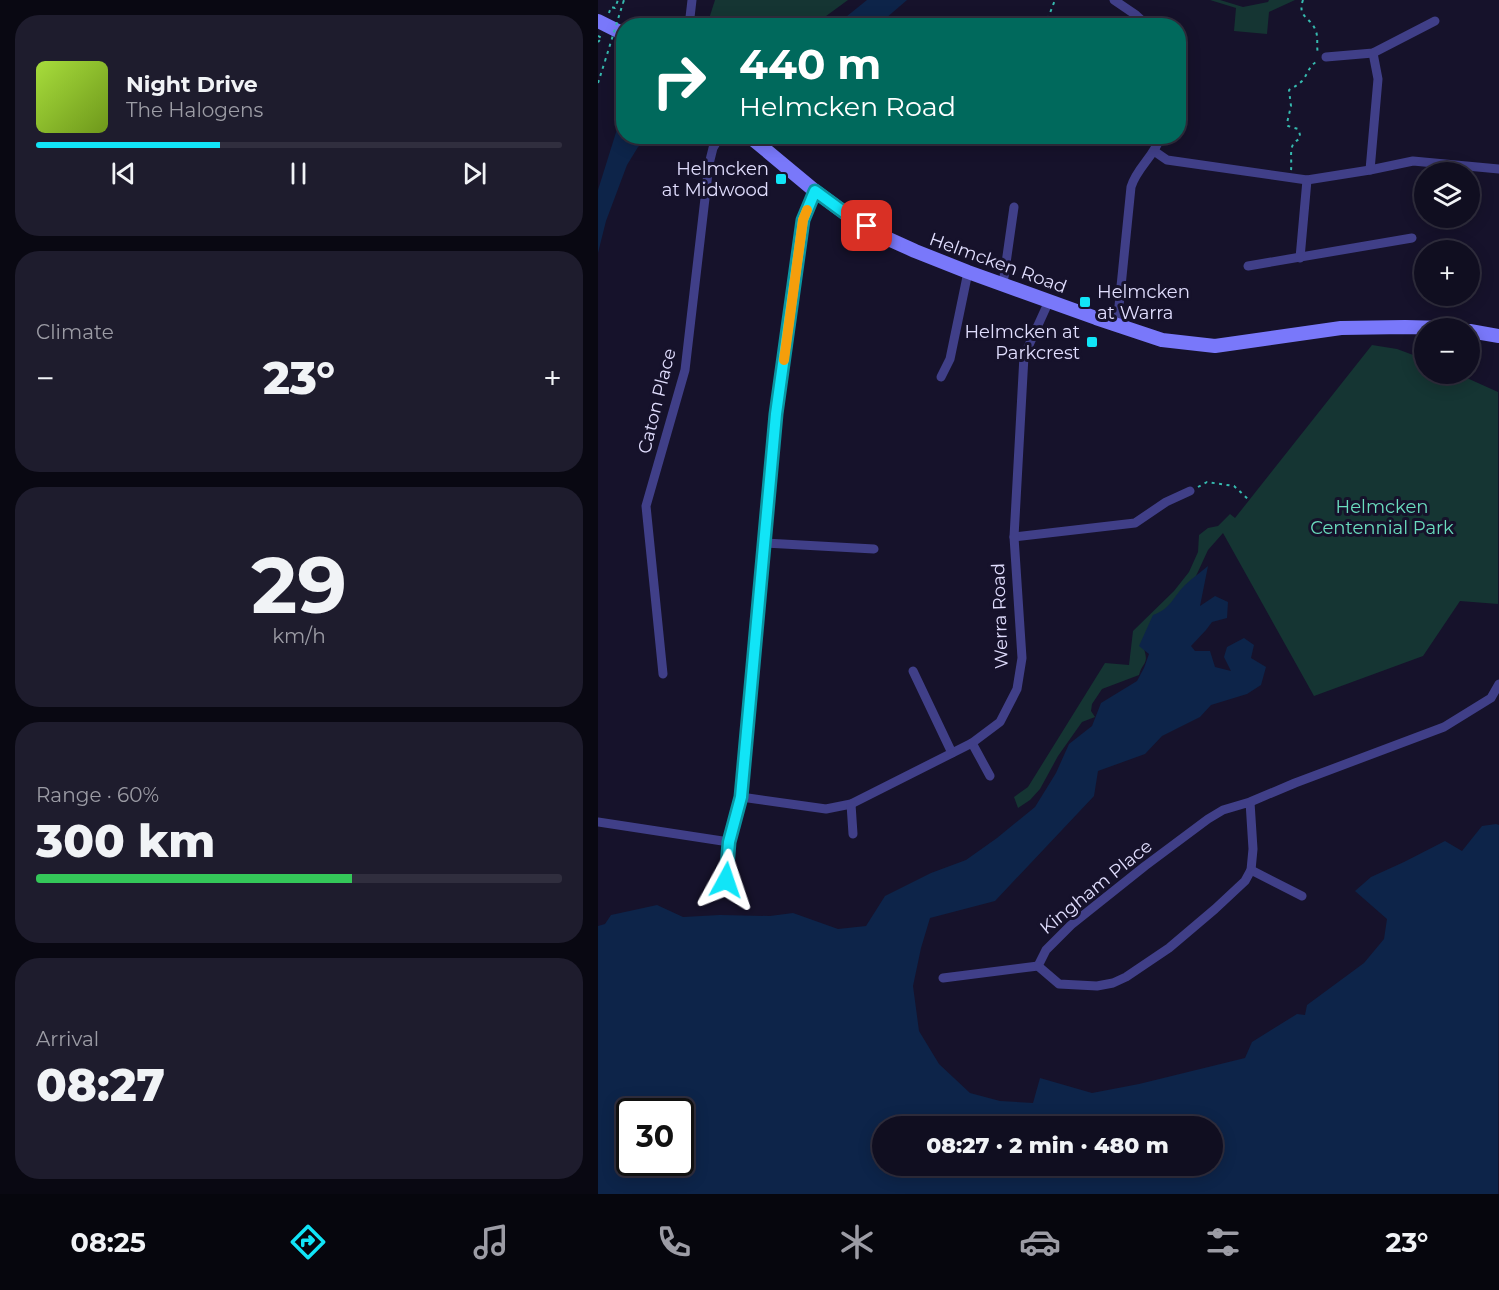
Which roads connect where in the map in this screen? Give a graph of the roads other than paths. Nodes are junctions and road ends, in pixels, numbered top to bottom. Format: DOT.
graph roads {
  1 [pos="692,0"];
  2 [pos="1114,0"];
  3 [pos="603,18"];
  4 [pos="690,18"];
  5 [pos="1139,18"];
  6 [pos="1435,21"];
  7 [pos="616,28"];
  8 [pos="1373,53"];
  9 [pos="1326,57"];
  10 [pos="715,144"];
  11 [pos="759,144"];
  12 [pos="1158,144"];
  13 [pos="1154,152"];
  14 [pos="1498,169"];
  15 [pos="1369,170"];
  16 [pos="1308,180"];
  17 [pos="815,191"];
  18 [pos="1014,207"];
  19 [pos="1412,238"];
  20 [pos="1300,258"];
  21 [pos="1248,266"];
  22 [pos="968,272"];
  23 [pos="1003,284"];
  24 [pos="1049,301"];
  25 [pos="1117,326"];
  26 [pos="1414,327"];
  27 [pos="1498,328"];
  28 [pos="1480,329"];
  29 [pos="1480,332"];
  30 [pos="1498,336"];
  31 [pos="941,377"];
  32 [pos="1190,491"];
  33 [pos="1014,537"];
  34 [pos="765,543"];
  35 [pos="874,549"];
  36 [pos="913,671"];
  37 [pos="663,674"];
  38 [pos="1498,684"];
  39 [pos="972,743"];
  40 [pos="952,753"];
  41 [pos="990,776"];
  42 [pos="741,797"];
  43 [pos="1250,802"];
  44 [pos="851,804"];
  45 [pos="598,822"];
  46 [pos="853,834"];
  47 [pos="729,842"];
  48 [pos="1251,870"];
  49 [pos="726,880"];
  50 [pos="1302,896"];
  51 [pos="1038,966"];
  52 [pos="943,978"];
  1 -- 4 [label="street"];
  2 -- 5 [label="street"];
  3 -- 7 [label="main road"];
  6 -- 8 [label="street"];
  8 -- 9 [label="street"];
  8 -- 15 [label="street"];
  10 -- 37 [label="street, Caton Place"];
  11 -- 17 [label="main road, Helmcken Road"];
  12 -- 13 [label="street"];
  13 -- 16 [label="street"];
  13 -- 25 [label="street"];
  14 -- 15 [label="street"];
  15 -- 16 [label="street"];
  16 -- 20 [label="street"];
  17 -- 22 [label="main road, Helmcken Road"];
  17 -- 34 [label="street"];
  18 -- 23 [label="street"];
  19 -- 20 [label="street"];
  20 -- 21 [label="street"];
  22 -- 23 [label="main road, Helmcken Road"];
  22 -- 31 [label="street"];
  23 -- 24 [label="main road, Helmcken Road"];
  24 -- 25 [label="main road, Helmcken Road"];
  24 -- 33 [label="street, Werra Road"];
  25 -- 26 [label="main road, Helmcken Road"];
  27 -- 28 [label="main road"];
  29 -- 30 [label="main road"];
  32 -- 33 [label="street"];
  33 -- 39 [label="street, Werra Road"];
  34 -- 35 [label="street"];
  34 -- 42 [label="street"];
  36 -- 40 [label="street"];
  38 -- 43 [label="street, Kingham Place"];
  39 -- 40 [label="street, Werra Road"];
  39 -- 41 [label="street"];
  40 -- 44 [label="street, Werra Road"];
  42 -- 44 [label="street, Werra Road"];
  42 -- 47 [label="street"];
  43 -- 48 [label="street"];
  43 -- 51 [label="street, Kingham Place"];
  44 -- 46 [label="street"];
  45 -- 47 [label="street"];
  47 -- 49 [label="street"];
  48 -- 50 [label="street"];
  48 -- 51 [label="street"];
  51 -- 52 [label="street"];
}
